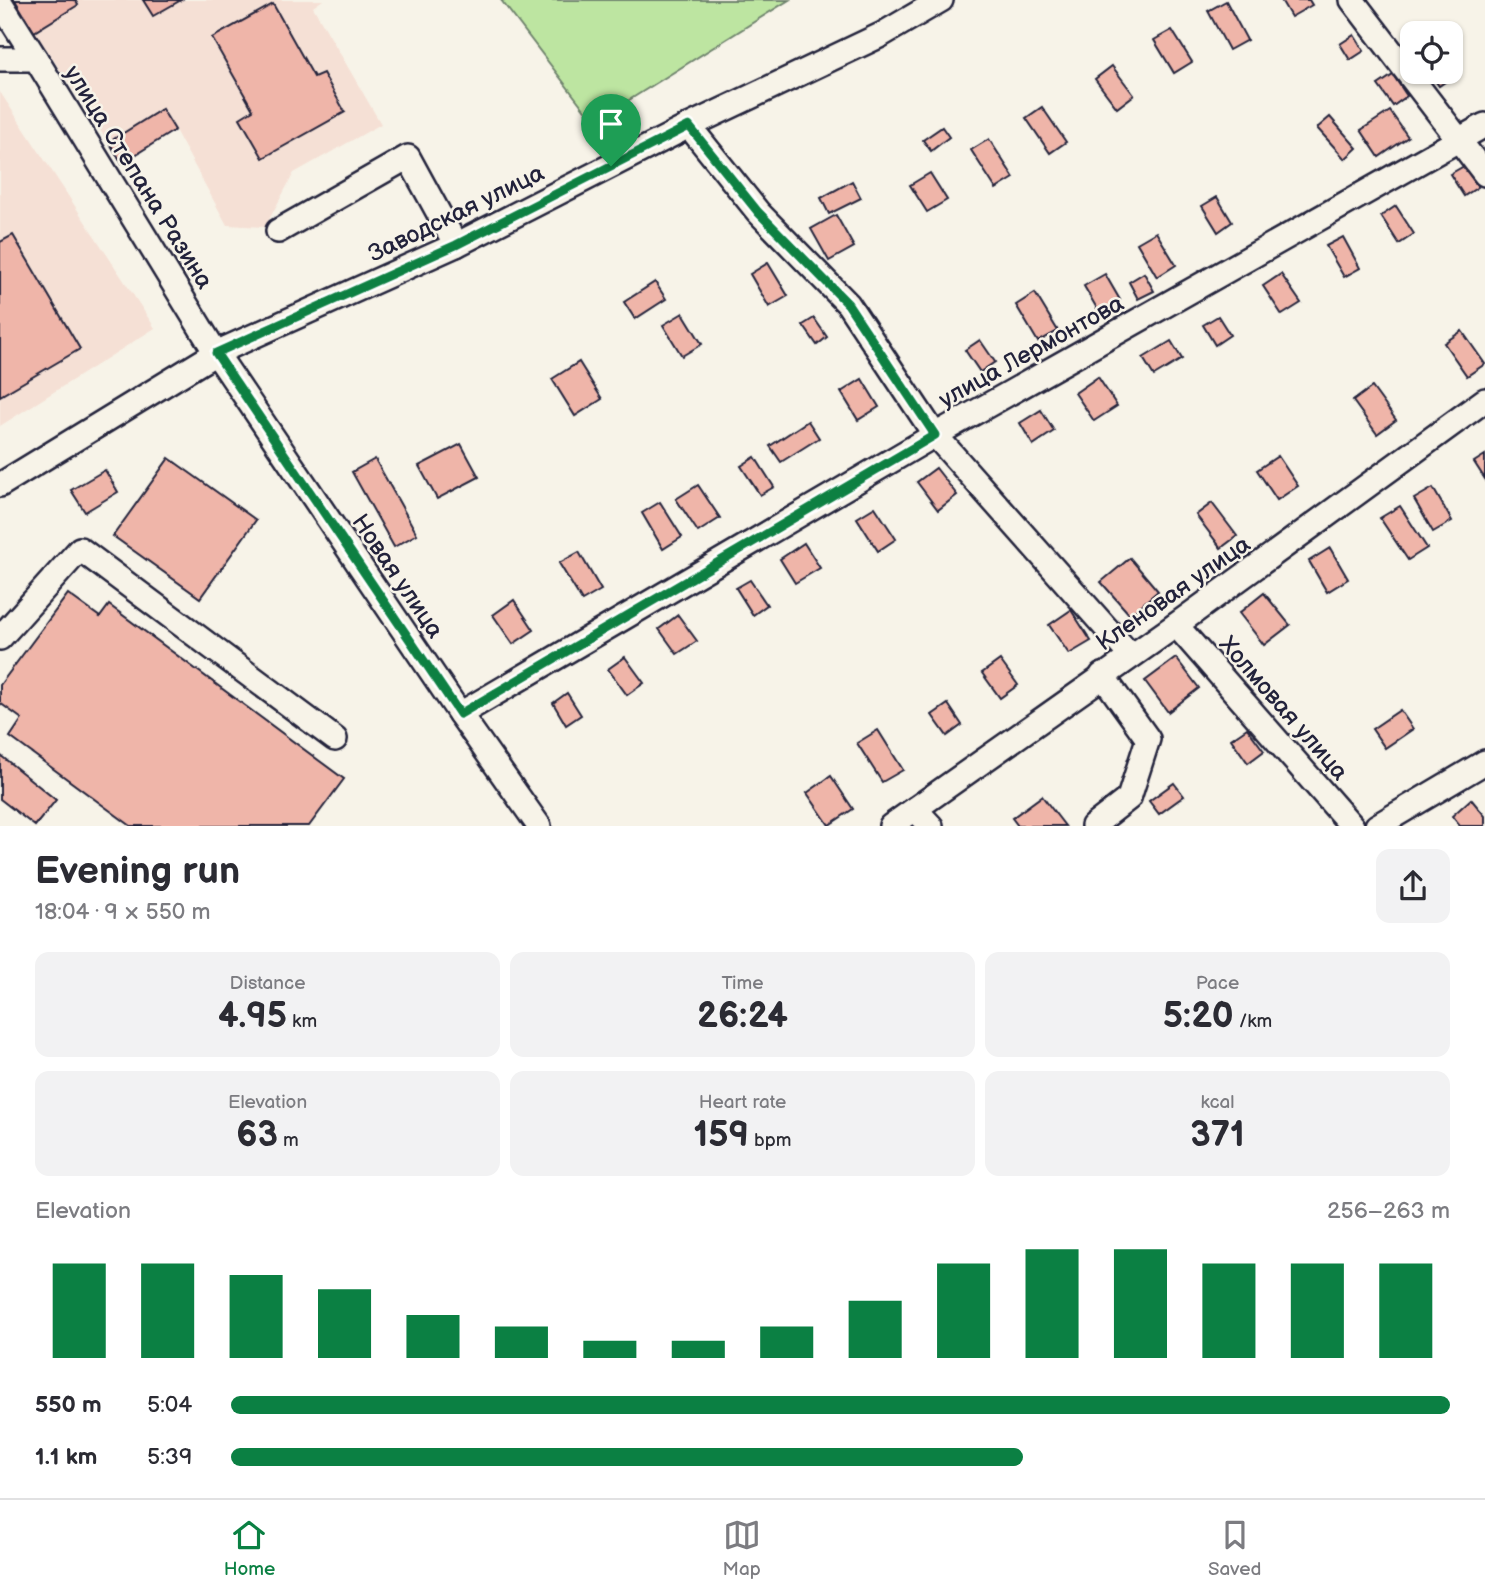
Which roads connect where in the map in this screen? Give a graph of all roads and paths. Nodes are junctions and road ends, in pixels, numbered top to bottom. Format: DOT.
graph roads {
  1 [pos="941,0"];
  2 [pos="1352,0"];
  3 [pos="0,2"];
  4 [pos="0,59"];
  5 [pos="36,59"];
  6 [pos="1485,125"];
  7 [pos="689,126"];
  8 [pos="1458,141"];
  9 [pos="1485,174"];
  10 [pos="278,231"];
  11 [pos="456,245"];
  12 [pos="216,353"];
  13 [pos="1485,400"];
  14 [pos="935,435"];
  15 [pos="0,485"];
  16 [pos="1176,625"];
  17 [pos="0,638"];
  18 [pos="1130,655"];
  19 [pos="1102,675"];
  20 [pos="460,714"];
  21 [pos="335,738"];
  22 [pos="1485,762"];
  23 [pos="915,809"];
  24 [pos="539,826"];
  25 [pos="891,826"];
  26 [pos="930,826"];
  27 [pos="1093,826"];
  28 [pos="1352,826"];
  29 [pos="1377,826"];
  1 -- 7 [label="street, Заводская улица"];
  2 -- 8 [label="street"];
  3 -- 5 [label="street"];
  4 -- 5 [label="street, улица Степана Разина"];
  5 -- 12 [label="street, улица Степана Разина"];
  6 -- 8 [label="street, улица Лермонтова"];
  7 -- 11 [label="street, Заводская улица"];
  7 -- 14 [label="street"];
  8 -- 9 [label="street"];
  8 -- 14 [label="street, улица Лермонтова"];
  10 -- 11 [label="street"];
  11 -- 12 [label="street, Заводская улица"];
  12 -- 15 [label="street, Заводская улица"];
  12 -- 20 [label="street, Новая улица"];
  13 -- 16 [label="street, Кленовая улица"];
  14 -- 18 [label="street"];
  14 -- 20 [label="street, улица Лермонтова"];
  16 -- 18 [label="street, Кленовая улица"];
  16 -- 28 [label="street, Холмовая улица"];
  17 -- 21 [label="street"];
  18 -- 19 [label="street, Кленовая улица"];
  19 -- 23 [label="street, Кленовая улица"];
  19 -- 27 [label="street"];
  20 -- 24 [label="street, Новая улица"];
  22 -- 29 [label="street"];
  23 -- 25 [label="street, Кленовая улица"];
  23 -- 26 [label="street"];
}
